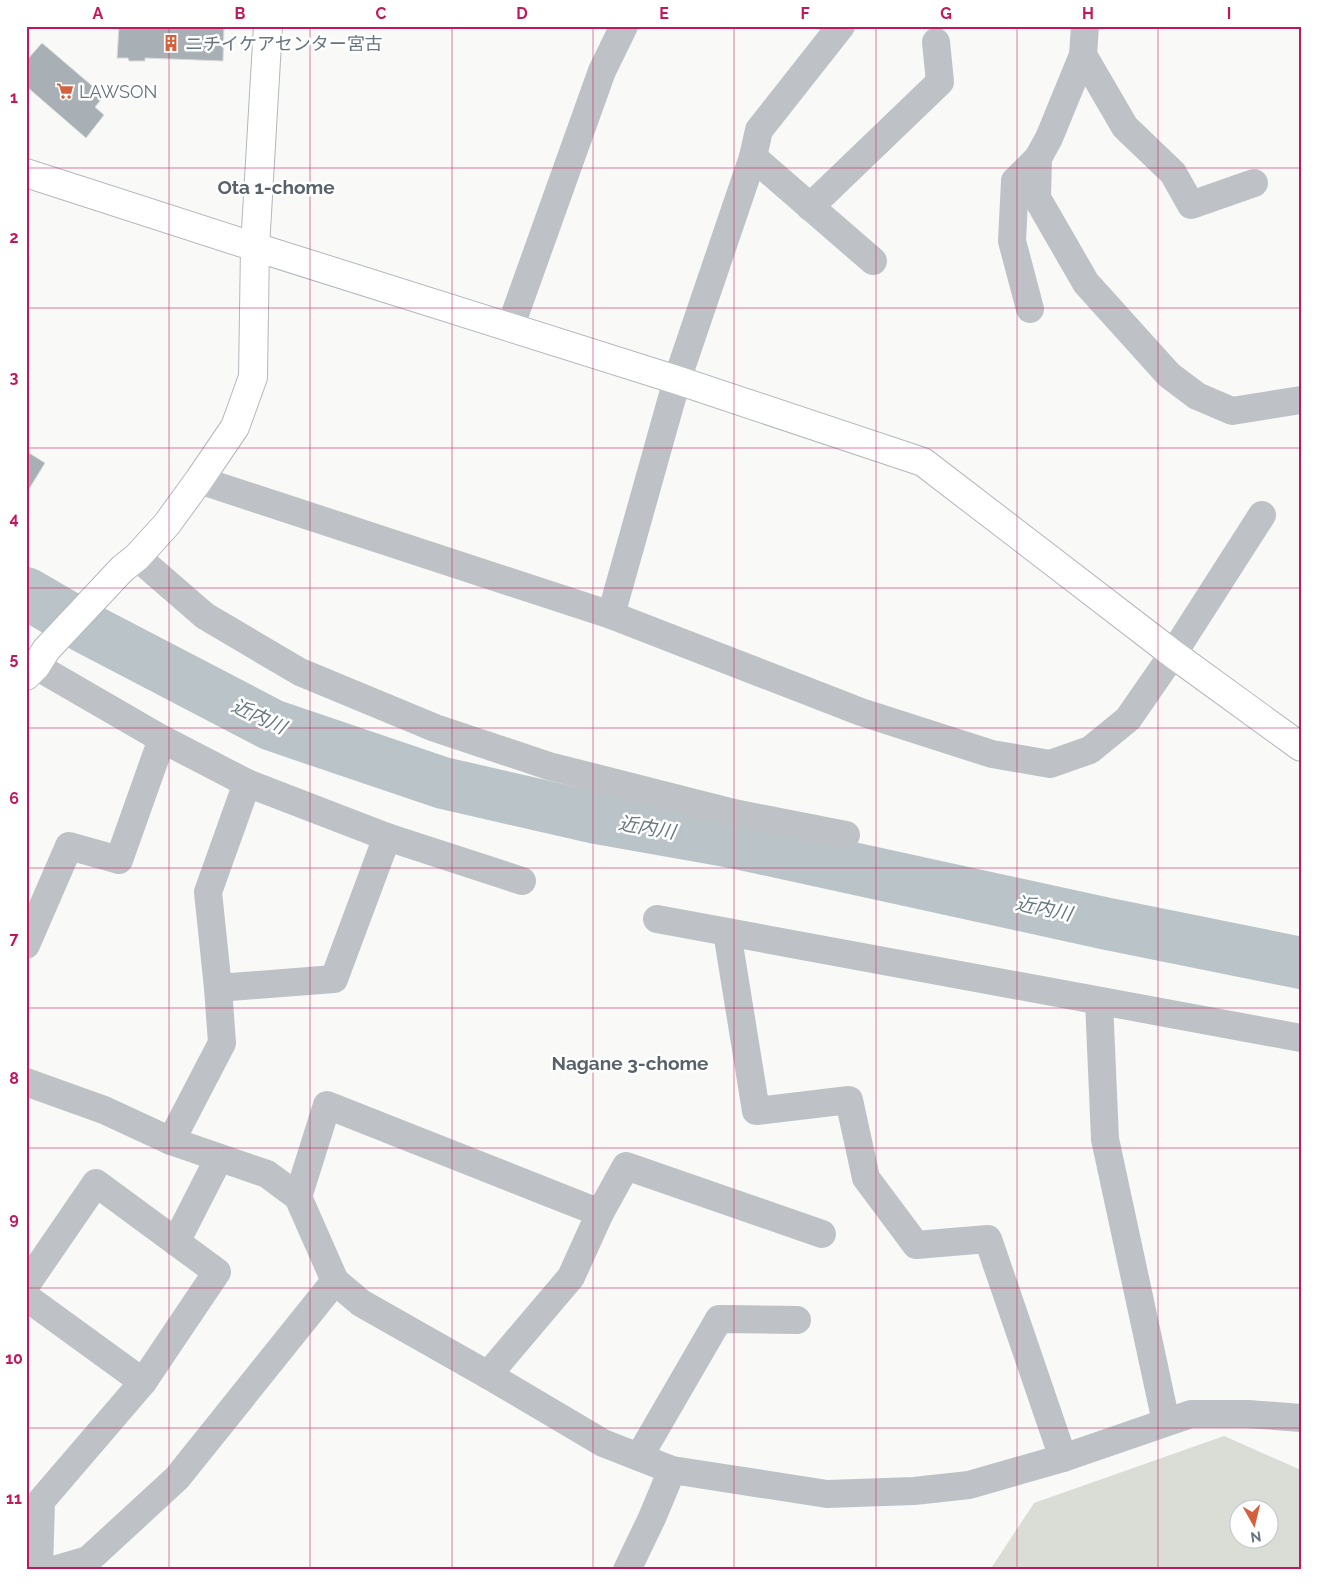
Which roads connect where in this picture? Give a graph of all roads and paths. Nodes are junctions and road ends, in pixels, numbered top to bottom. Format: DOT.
graph roads {
  1 [pos="268,26"];
  2 [pos="624,26"];
  3 [pos="841,26"];
  4 [pos="1085,26"];
  5 [pos="936,42"];
  6 [pos="1082,55"];
  7 [pos="753,157"];
  8 [pos="1038,158"];
  9 [pos="26,173"];
  10 [pos="1254,183"];
  11 [pos="810,207"];
  12 [pos="255,247"];
  13 [pos="873,261"];
  14 [pos="1030,309"];
  15 [pos="510,328"];
  16 [pos="677,380"];
  17 [pos="1301,400"];
  18 [pos="199,480"];
  19 [pos="1262,514"];
  20 [pos="129,563"];
  21 [pos="611,615"];
  22 [pos="1173,654"];
  23 [pos="36,664"];
  24 [pos="162,739"];
  25 [pos="1301,746"];
  26 [pos="247,783"];
  27 [pos="846,835"];
  28 [pos="387,838"];
  29 [pos="522,881"];
  30 [pos="657,919"];
  31 [pos="726,932"];
  32 [pos="26,945"];
  33 [pos="218,988"];
  34 [pos="1099,1001"];
  35 [pos="1301,1038"];
  36 [pos="26,1082"];
  37 [pos="171,1141"];
  38 [pos="219,1158"];
  39 [pos="298,1197"];
  40 [pos="600,1213"];
  41 [pos="822,1234"];
  42 [pos="176,1242"];
  43 [pos="335,1281"];
  44 [pos="26,1285"];
  45 [pos="26,1297"];
  46 [pos="796,1320"];
  47 [pos="488,1375"];
  48 [pos="143,1382"];
  49 [pos="1301,1418"];
  50 [pos="1166,1422"];
  51 [pos="639,1457"];
  52 [pos="1063,1458"];
  53 [pos="672,1470"];
  54 [pos="40,1570"];
  55 [pos="54,1570"];
  56 [pos="627,1570"];
  1 -- 12 [label="street"];
  2 -- 15 [label="street"];
  3 -- 7 [label="street"];
  4 -- 6 [label="street"];
  5 -- 11 [label="street"];
  6 -- 8 [label="street"];
  6 -- 10 [label="street"];
  7 -- 11 [label="street"];
  7 -- 16 [label="street"];
  8 -- 14 [label="street"];
  8 -- 17 [label="street"];
  9 -- 12 [label="street"];
  11 -- 13 [label="street"];
  12 -- 15 [label="street"];
  12 -- 18 [label="street"];
  15 -- 16 [label="street"];
  16 -- 21 [label="street"];
  16 -- 22 [label="street"];
  18 -- 20 [label="street"];
  18 -- 21 [label="street"];
  19 -- 22 [label="street"];
  20 -- 23 [label="street"];
  20 -- 27 [label="street"];
  21 -- 22 [label="street"];
  22 -- 25 [label="street"];
  23 -- 24 [label="street"];
  24 -- 26 [label="street"];
  24 -- 32 [label="street"];
  26 -- 28 [label="street"];
  26 -- 33 [label="street"];
  28 -- 29 [label="street"];
  28 -- 33 [label="street"];
  30 -- 31 [label="street"];
  31 -- 34 [label="street"];
  31 -- 52 [label="street"];
  33 -- 37 [label="street"];
  34 -- 35 [label="street"];
  34 -- 50 [label="street"];
  36 -- 37 [label="street"];
  37 -- 38 [label="street"];
  38 -- 39 [label="street"];
  38 -- 42 [label="street"];
  39 -- 40 [label="street"];
  39 -- 43 [label="street"];
  40 -- 41 [label="street"];
  40 -- 47 [label="street"];
  42 -- 44 [label="street"];
  42 -- 48 [label="street"];
  43 -- 47 [label="street"];
  43 -- 55 [label="street"];
  45 -- 48 [label="street"];
  46 -- 51 [label="street"];
  47 -- 51 [label="street"];
  48 -- 54 [label="street"];
  49 -- 50 [label="street"];
  50 -- 52 [label="street"];
  51 -- 53 [label="street"];
  52 -- 53 [label="street"];
  53 -- 56 [label="street"];
}
